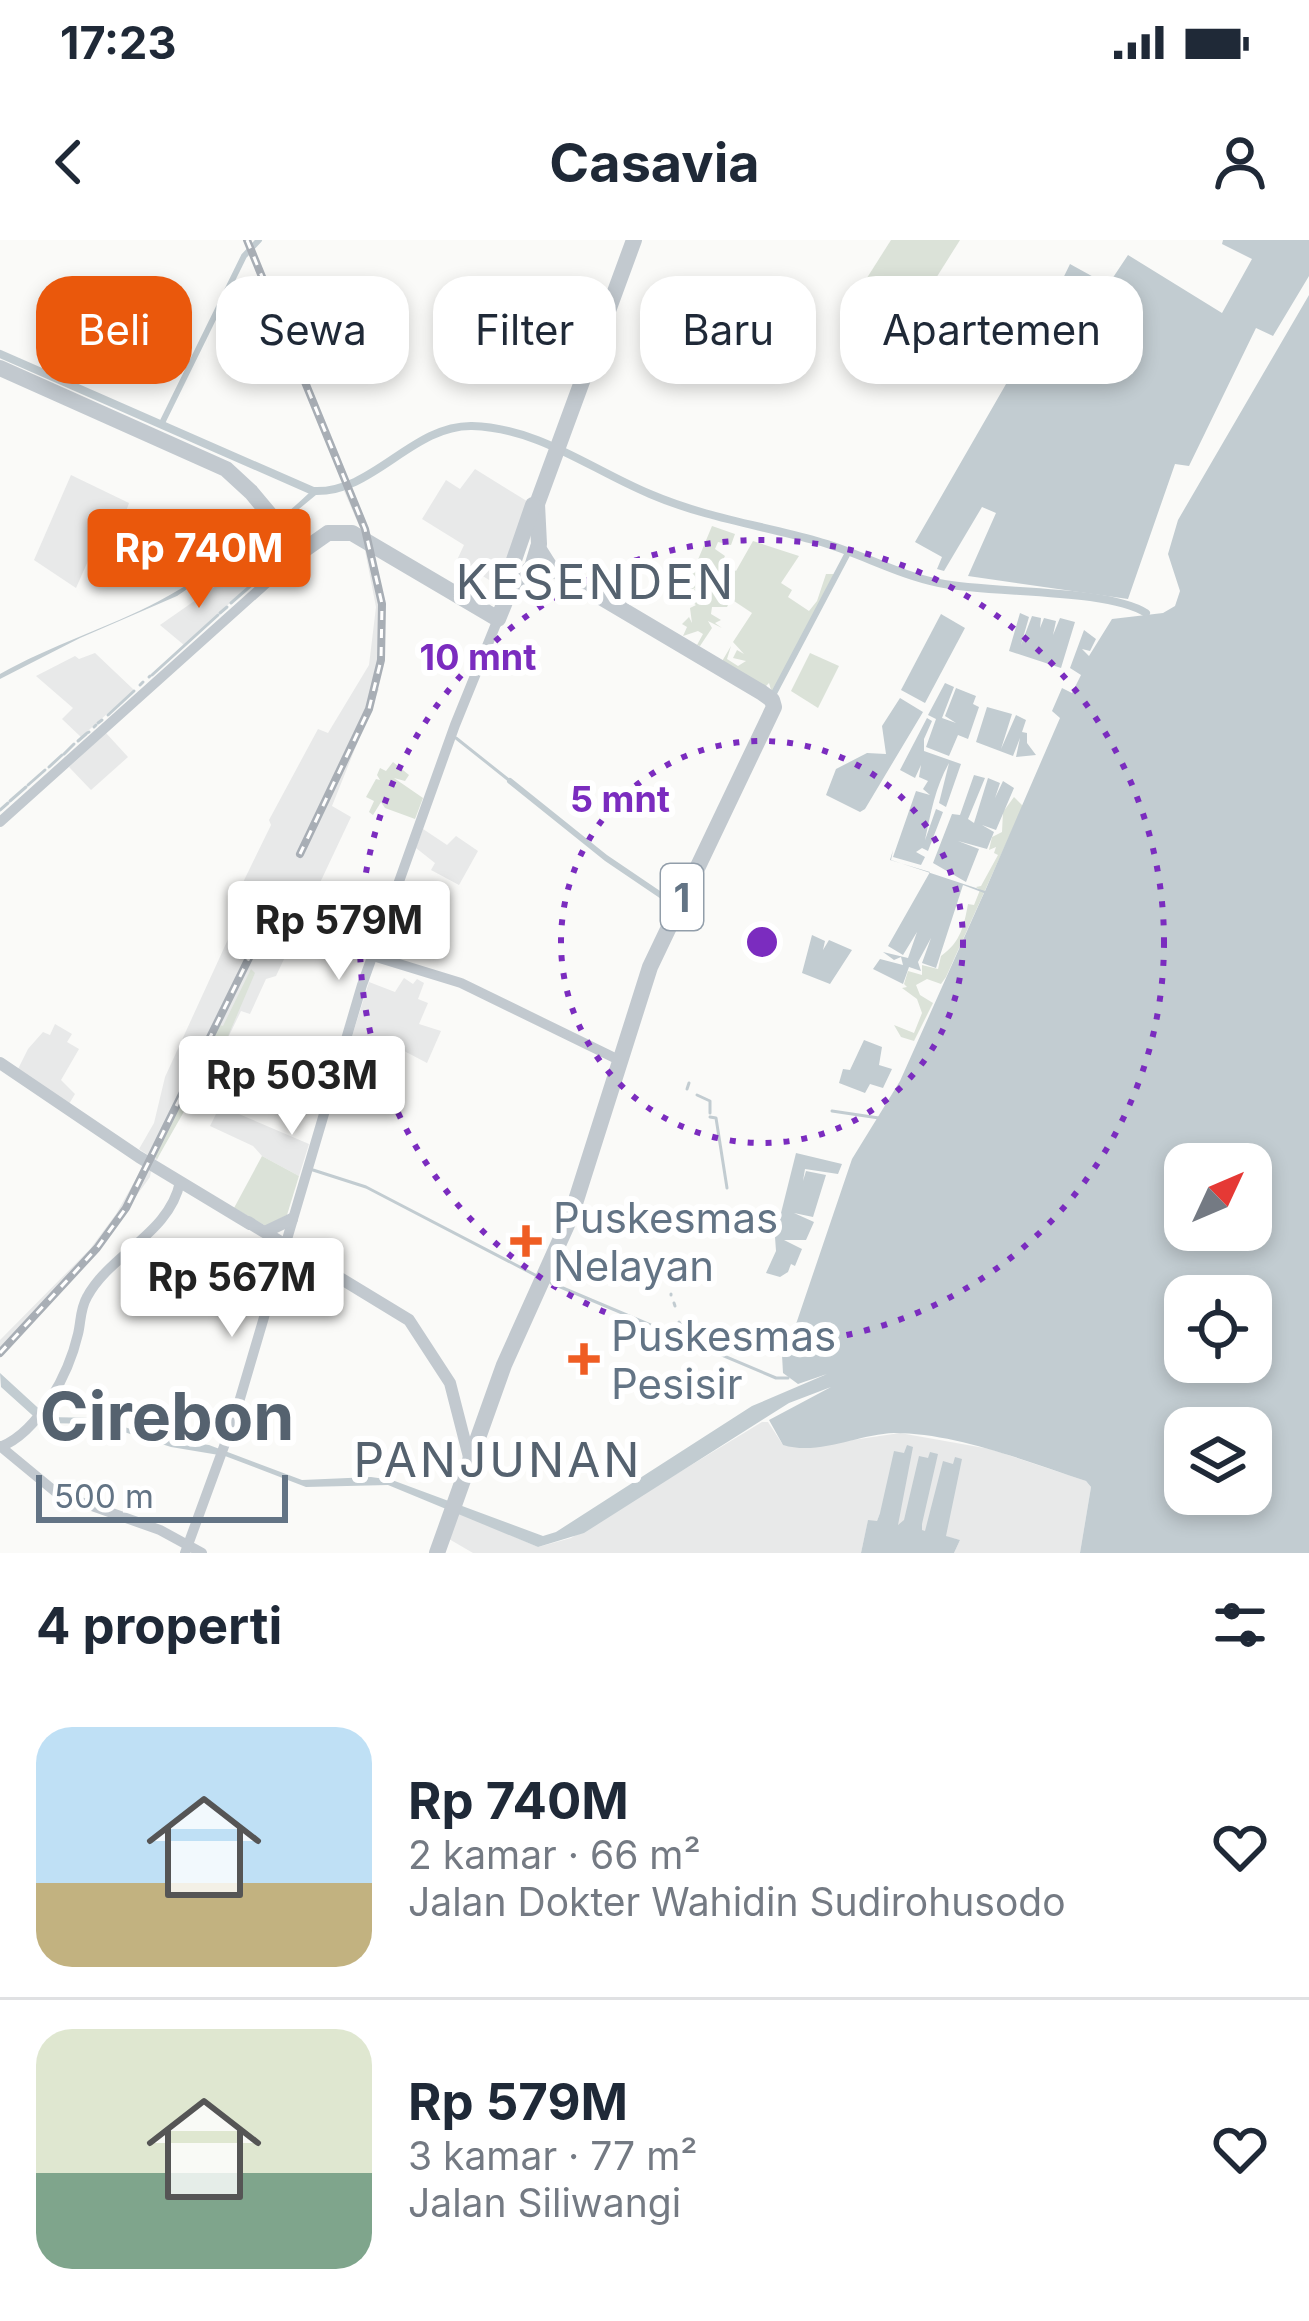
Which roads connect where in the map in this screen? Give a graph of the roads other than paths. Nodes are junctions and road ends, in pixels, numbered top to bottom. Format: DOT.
graph roads {
  1 [pos="631,244"];
  2 [pos="0,368"];
  3 [pos="533,542"];
  4 [pos="300,550"];
  5 [pos="532,565"];
  6 [pos="492,616"];
  7 [pos="0,818"];
  8 [pos="373,956"];
  9 [pos="621,1061"];
  10 [pos="0,1063"];
  11 [pos="180,1180"];
  12 [pos="292,1220"];
  13 [pos="276,1238"];
  14 [pos="0,1446"];
  15 [pos="473,1455"];
  16 [pos="187,1548"];
  17 [pos="202,1553"];
  18 [pos="437,1553"];
  1 -- 3 [label="highway"];
  2 -- 4 [label="highway"];
  3 -- 5 [label="highway"];
  3 -- 5 [label="highway, 1"];
  4 -- 6 [label="highway"];
  4 -- 7 [label="main road"];
  5 -- 6 [label="highway"];
  5 -- 9 [label="highway, 1"];
  6 -- 8 [label="main road"];
  8 -- 9 [label="main road"];
  8 -- 12 [label="main road"];
  9 -- 15 [label="highway, 1"];
  10 -- 11 [label="main road"];
  11 -- 13 [label="main road"];
  11 -- 14 [label="main road"];
  12 -- 13 [label="main road"];
  13 -- 15 [label="main road"];
  13 -- 16 [label="main road"];
  14 -- 16 [label="main road"];
  15 -- 18 [label="highway, 1"];
  16 -- 17 [label="main road"];
}
